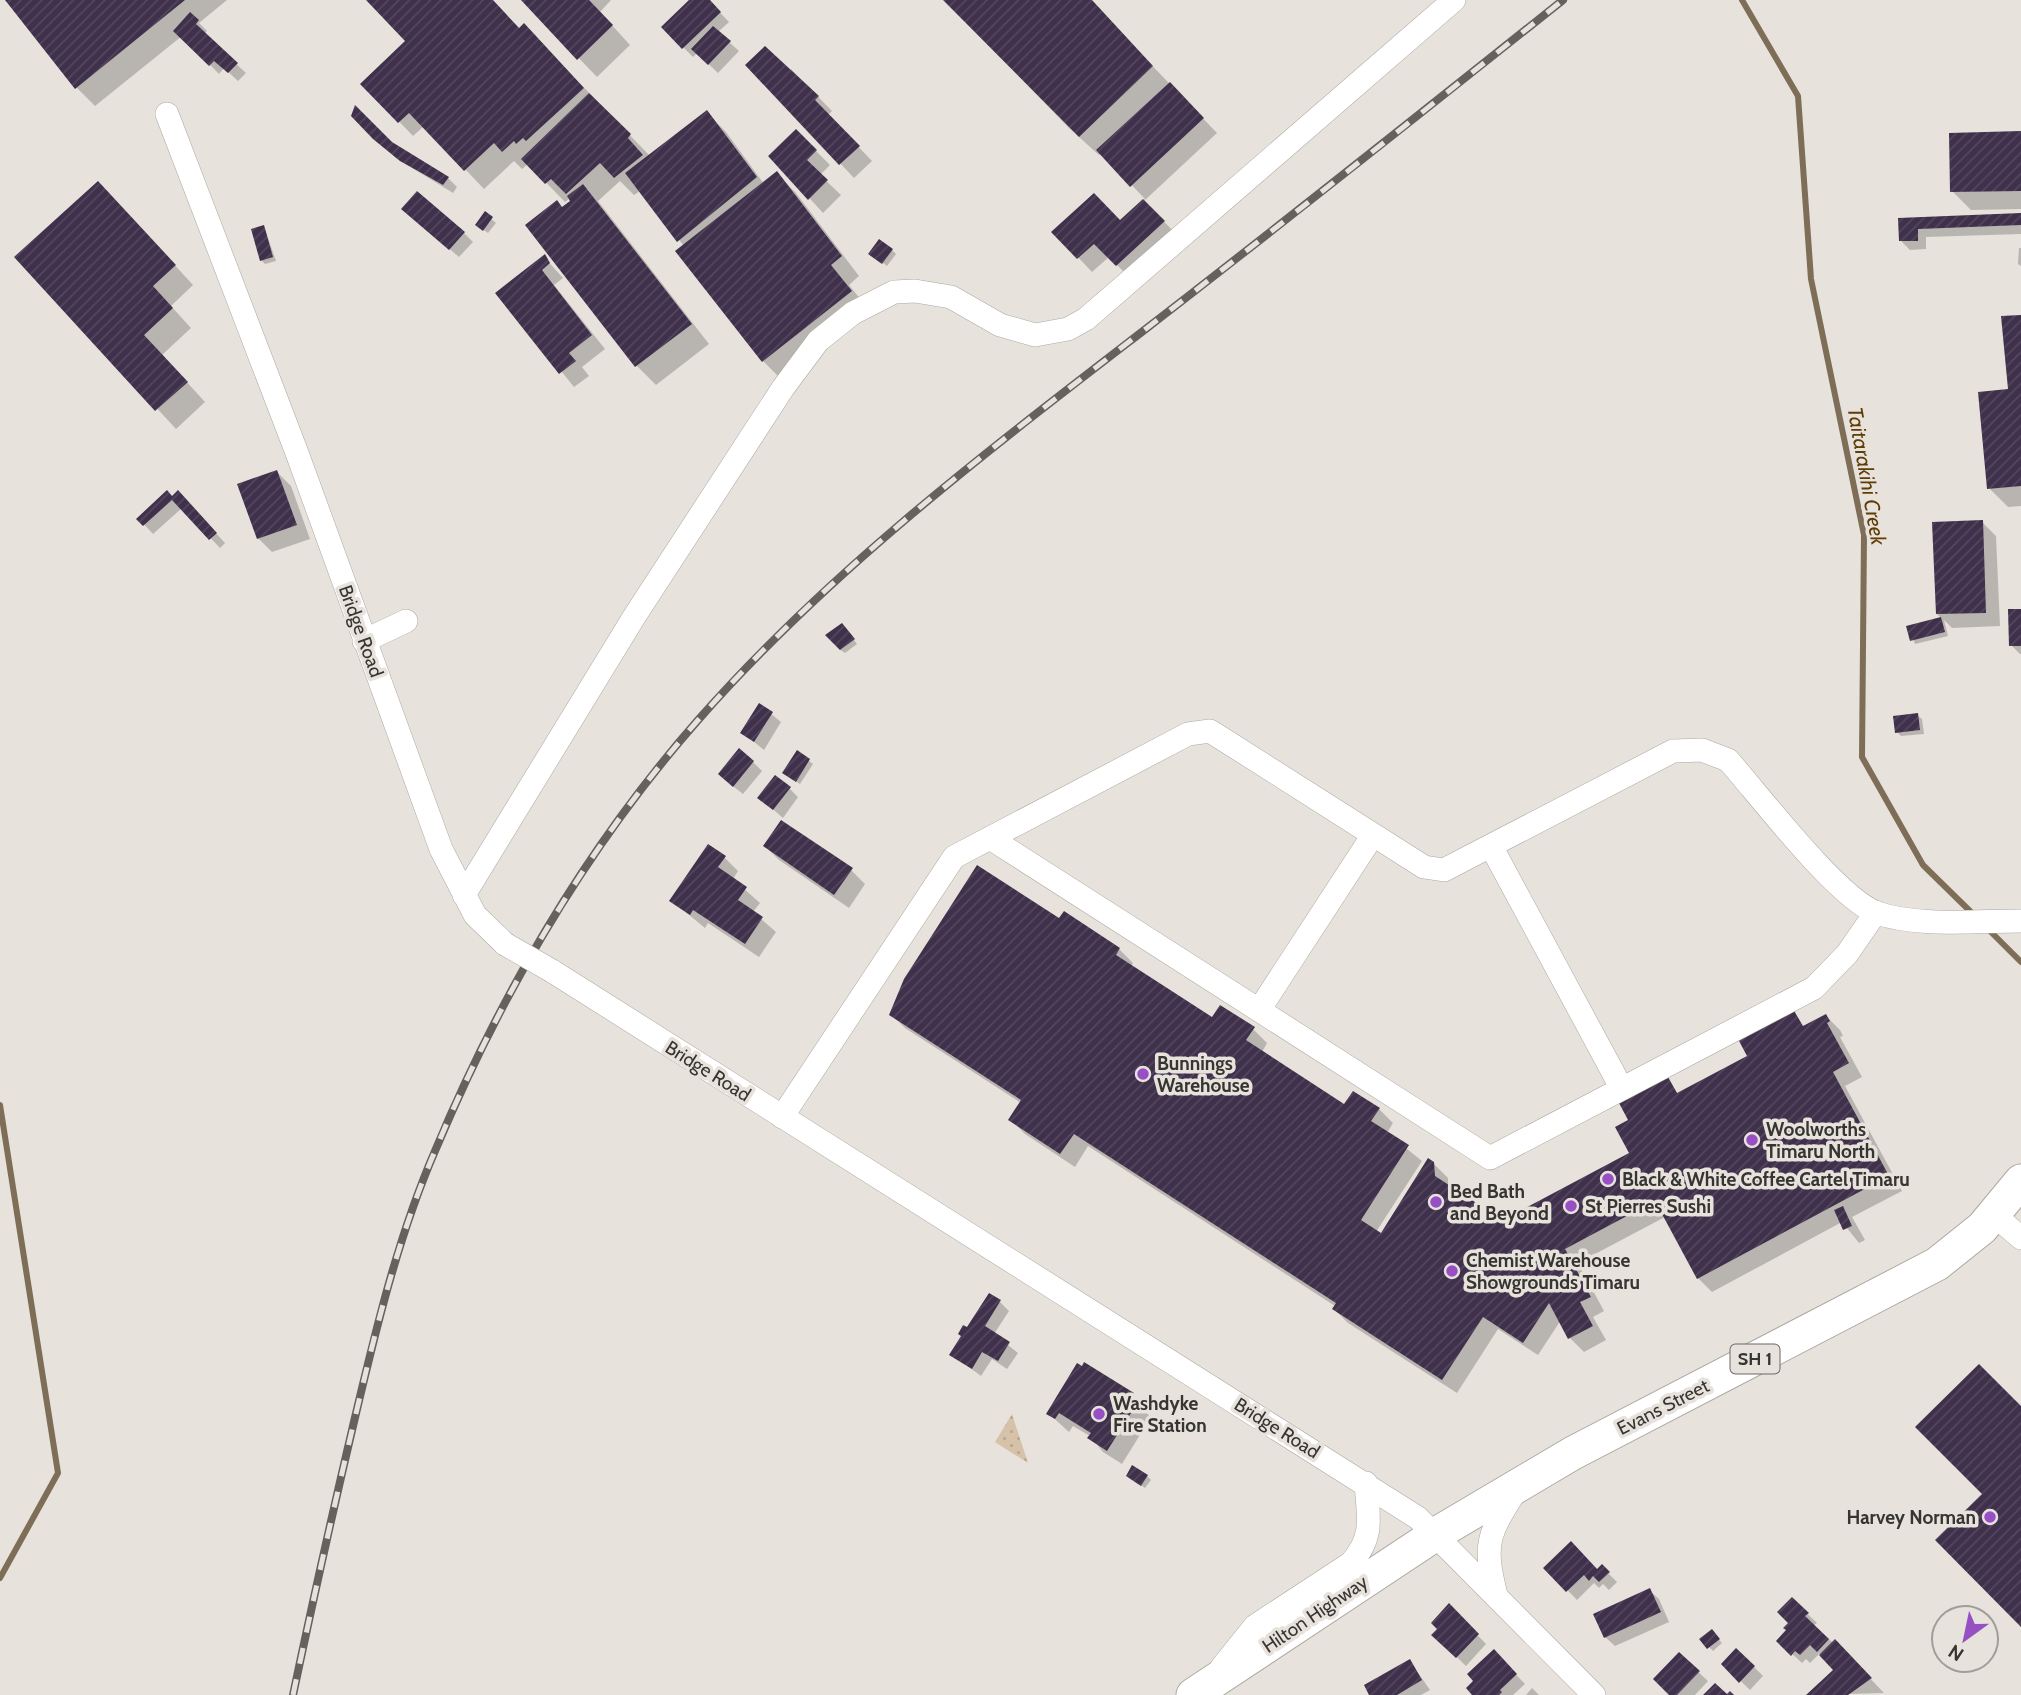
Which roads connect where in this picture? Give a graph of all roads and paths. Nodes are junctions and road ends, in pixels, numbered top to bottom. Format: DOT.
graph roads {
  1 [pos="1454,0"];
  2 [pos="167,114"];
  3 [pos="406,621"];
  4 [pos="364,641"];
  5 [pos="1373,835"];
  6 [pos="990,838"];
  7 [pos="1492,846"];
  8 [pos="464,895"];
  9 [pos="1876,912"];
  10 [pos="2021,921"];
  11 [pos="1259,1010"];
  12 [pos="1622,1089"];
  13 [pos="782,1118"];
  14 [pos="2021,1181"];
  15 [pos="1993,1214"];
  16 [pos="2021,1238"];
  17 [pos="1366,1483"];
  18 [pos="1519,1485"];
  19 [pos="1436,1534"];
  20 [pos="1496,1596"];
  21 [pos="1200,1691"];
  22 [pos="1594,1695"];
  1 -- 8 [label="street"];
  2 -- 4 [label="street, Bridge Road"];
  3 -- 4 [label="street"];
  4 -- 8 [label="street, Bridge Road"];
  5 -- 6 [label="street"];
  5 -- 7 [label="street"];
  5 -- 11 [label="street"];
  6 -- 11 [label="street"];
  6 -- 13 [label="street"];
  7 -- 9 [label="street"];
  7 -- 12 [label="street"];
  8 -- 13 [label="street, Bridge Road, bridge"];
  9 -- 10 [label="street"];
  9 -- 12 [label="street"];
  11 -- 12 [label="street"];
  13 -- 17 [label="street, Bridge Road"];
  14 -- 15 [label="highway, Evans Street / SH 1"];
  15 -- 16 [label="street"];
  15 -- 18 [label="highway, Evans Street / SH 1"];
  17 -- 19 [label="street, Bridge Road"];
  17 -- 21 [label="street"];
  18 -- 19 [label="highway, Evans Street / SH 1"];
  18 -- 20 [label="street"];
  19 -- 20 [label="street, Bridge Road"];
  19 -- 21 [label="highway, Hilton Highway / SH 1"];
  20 -- 22 [label="street, Bridge Road"];
}
